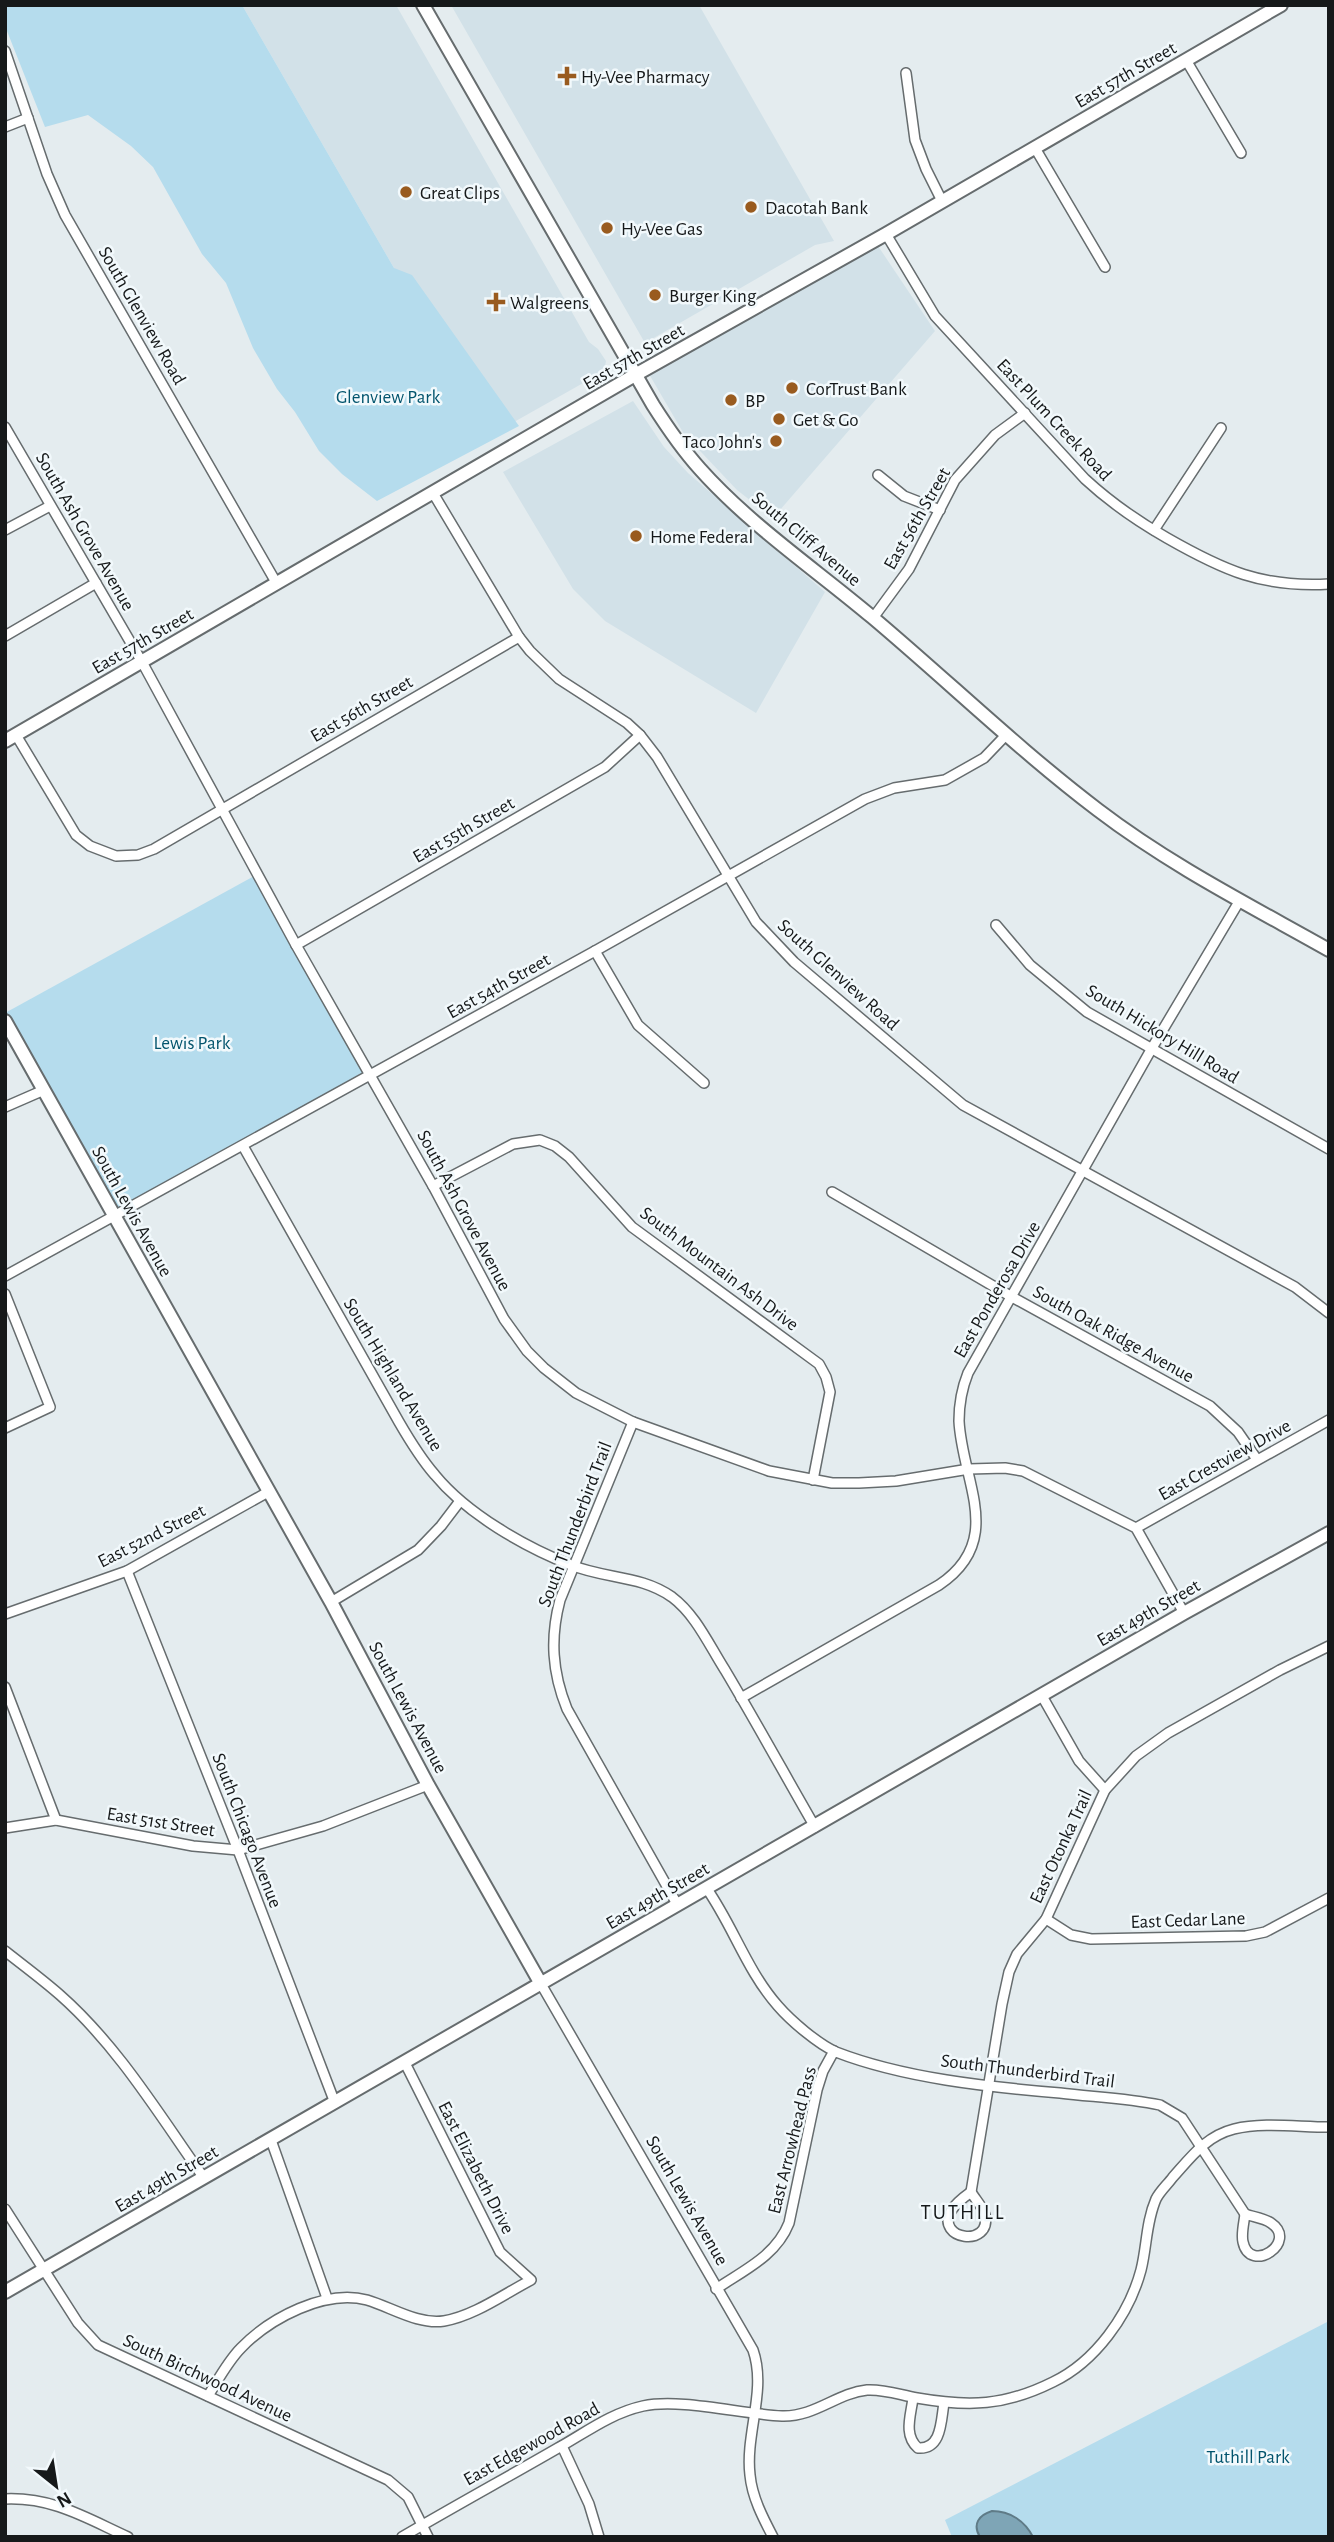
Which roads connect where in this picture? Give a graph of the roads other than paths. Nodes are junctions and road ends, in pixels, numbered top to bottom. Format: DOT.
graph roads {
  1 [pos="424,5"];
  2 [pos="1281,5"];
  3 [pos="5,51"];
  4 [pos="1186,60"];
  5 [pos="906,73"];
  6 [pos="28,118"];
  7 [pos="5,127"];
  8 [pos="1035,148"];
  9 [pos="1241,153"];
  10 [pos="942,201"];
  11 [pos="886,234"];
  12 [pos="1105,267"];
  13 [pos="635,376"];
  14 [pos="1026,413"];
  15 [pos="5,427"];
  16 [pos="1222,428"];
  17 [pos="878,475"];
  18 [pos="433,493"];
  19 [pos="50,506"];
  20 [pos="940,510"];
  21 [pos="5,530"];
  22 [pos="1154,530"];
  23 [pos="96,583"];
  24 [pos="277,584"];
  25 [pos="1329,584"];
  26 [pos="873,618"];
  27 [pos="5,636"];
  28 [pos="519,638"];
  29 [pos="142,662"];
  30 [pos="1007,734"];
  31 [pos="640,735"];
  32 [pos="11,738"];
  33 [pos="222,810"];
  34 [pos="727,876"];
  35 [pos="1240,900"];
  36 [pos="996,925"];
  37 [pos="296,945"];
  38 [pos="1329,950"];
  39 [pos="595,951"];
  40 [pos="5,1021"];
  41 [pos="1152,1048"];
  42 [pos="371,1074"];
  43 [pos="704,1083"];
  44 [pos="44,1090"];
  45 [pos="5,1107"];
  46 [pos="243,1146"];
  47 [pos="1329,1149"];
  48 [pos="1083,1172"];
  49 [pos="433,1186"];
  50 [pos="832,1192"];
  51 [pos="114,1216"];
  52 [pos="5,1276"];
  53 [pos="5,1294"];
  54 [pos="1012,1297"];
  55 [pos="1329,1312"];
  56 [pos="1329,1420"];
  57 [pos="633,1422"];
  58 [pos="5,1428"];
  59 [pos="1256,1458"];
  60 [pos="969,1469"];
  61 [pos="813,1480"];
  62 [pos="268,1492"];
  63 [pos="460,1501"];
  64 [pos="1136,1528"];
  65 [pos="1329,1533"];
  66 [pos="573,1566"];
  67 [pos="127,1571"];
  68 [pos="331,1602"];
  69 [pos="1184,1613"];
  70 [pos="5,1614"];
  71 [pos="1329,1646"];
  72 [pos="5,1687"];
  73 [pos="1042,1696"];
  74 [pos="741,1698"];
  75 [pos="428,1785"];
  76 [pos="1105,1790"];
  77 [pos="56,1820"];
  78 [pos="815,1827"];
  79 [pos="5,1828"];
  80 [pos="238,1850"];
  81 [pos="707,1889"];
  82 [pos="1329,1898"];
  83 [pos="677,1904"];
  84 [pos="1046,1919"];
  85 [pos="5,1951"];
  86 [pos="541,1984"];
  87 [pos="834,2051"];
  88 [pos="405,2063"];
  89 [pos="989,2087"];
  90 [pos="335,2103"];
  91 [pos="1329,2127"];
  92 [pos="271,2140"];
  93 [pos="1200,2147"];
  94 [pos="204,2178"];
  95 [pos="971,2192"];
  96 [pos="5,2209"];
  97 [pos="1245,2214"];
  98 [pos="45,2269"];
  99 [pos="716,2289"];
  100 [pos="5,2292"];
  101 [pos="327,2298"];
  102 [pos="208,2396"];
  103 [pos="913,2398"];
  104 [pos="944,2403"];
  105 [pos="754,2414"];
  106 [pos="562,2446"];
  107 [pos="5,2499"];
  108 [pos="423,2524"];
  109 [pos="128,2537"];
  110 [pos="402,2537"];
  111 [pos="428,2537"];
  112 [pos="599,2537"];
  113 [pos="773,2537"];
  1 -- 13 [label="main road, South Cliff Avenue"];
  2 -- 4 [label="main road, East 57th Street"];
  3 -- 6 [label="street, South Glenview Road"];
  4 -- 8 [label="main road, East 57th Street"];
  4 -- 9 [label="street"];
  5 -- 10 [label="street"];
  6 -- 7 [label="street"];
  6 -- 24 [label="street, South Glenview Road"];
  8 -- 10 [label="main road, East 57th Street"];
  8 -- 12 [label="street"];
  10 -- 11 [label="main road, East 57th Street"];
  11 -- 13 [label="main road, East 57th Street"];
  11 -- 14 [label="street, East Plum Creek Road"];
  13 -- 18 [label="main road, East 57th Street"];
  13 -- 26 [label="main road, South Cliff Avenue"];
  14 -- 20 [label="street, East 56th Street"];
  14 -- 22 [label="street, East Plum Creek Road"];
  15 -- 19 [label="street, South Ash Grove Avenue"];
  16 -- 22 [label="street"];
  17 -- 20 [label="street"];
  18 -- 24 [label="main road, East 57th Street"];
  18 -- 28 [label="street, South Glenview Road"];
  19 -- 21 [label="street"];
  19 -- 23 [label="street, South Ash Grove Avenue"];
  20 -- 26 [label="street, East 56th Street"];
  22 -- 25 [label="street, East Plum Creek Road"];
  23 -- 27 [label="street"];
  23 -- 29 [label="street, South Ash Grove Avenue"];
  24 -- 29 [label="main road, East 57th Street"];
  26 -- 30 [label="main road, South Cliff Avenue"];
  28 -- 31 [label="street, South Glenview Road"];
  28 -- 33 [label="street, East 56th Street"];
  29 -- 32 [label="main road, East 57th Street"];
  29 -- 33 [label="street, South Ash Grove Avenue"];
  30 -- 34 [label="street, East 54th Street"];
  30 -- 35 [label="main road, South Cliff Avenue"];
  31 -- 34 [label="street, South Glenview Road"];
  31 -- 37 [label="street, East 55th Street"];
  32 -- 33 [label="street, East 56th Street"];
  33 -- 37 [label="street, South Ash Grove Avenue"];
  34 -- 39 [label="street, East 54th Street"];
  34 -- 48 [label="street, South Glenview Road"];
  35 -- 38 [label="main road, South Cliff Avenue"];
  35 -- 41 [label="street, East Ponderosa Drive"];
  36 -- 41 [label="street, South Hickory Hill Road"];
  37 -- 42 [label="street, South Ash Grove Avenue"];
  39 -- 42 [label="street, East 54th Street"];
  39 -- 43 [label="street"];
  40 -- 44 [label="main road, South Lewis Avenue"];
  41 -- 47 [label="street, South Hickory Hill Road"];
  41 -- 48 [label="street, East Ponderosa Drive"];
  42 -- 46 [label="street, East 54th Street"];
  42 -- 49 [label="street, South Ash Grove Avenue"];
  44 -- 45 [label="street"];
  44 -- 51 [label="main road, South Lewis Avenue"];
  46 -- 51 [label="street, East 54th Street"];
  46 -- 63 [label="street, South Highland Avenue"];
  48 -- 54 [label="street, East Ponderosa Drive"];
  48 -- 55 [label="street, South Glenview Road"];
  49 -- 57 [label="street, South Ash Grove Avenue"];
  49 -- 61 [label="street, South Mountain Ash Drive"];
  50 -- 54 [label="street, South Oak Ridge Avenue"];
  51 -- 52 [label="street, East 54th Street"];
  51 -- 62 [label="main road, South Lewis Avenue"];
  53 -- 58 [label="street"];
  54 -- 59 [label="street, South Oak Ridge Avenue"];
  54 -- 60 [label="street, East Ponderosa Drive"];
  56 -- 59 [label="street, East Crestview Drive"];
  57 -- 61 [label="street, South Ash Grove Avenue"];
  57 -- 66 [label="street, South Thunderbird Trail"];
  59 -- 64 [label="street, East Crestview Drive"];
  60 -- 61 [label="street, South Ash Grove Avenue"];
  60 -- 64 [label="street, South Ash Grove Avenue"];
  60 -- 74 [label="street, East Ponderosa Drive"];
  62 -- 67 [label="street, East 52nd Street"];
  62 -- 68 [label="main road, South Lewis Avenue"];
  63 -- 66 [label="street, South Highland Avenue"];
  63 -- 68 [label="street"];
  64 -- 69 [label="street"];
  65 -- 69 [label="main road, East 49th Street"];
  66 -- 74 [label="street, South Highland Avenue"];
  66 -- 83 [label="street, South Thunderbird Trail"];
  67 -- 70 [label="street, East 52nd Street"];
  67 -- 80 [label="street, South Chicago Avenue"];
  68 -- 75 [label="main road, South Lewis Avenue"];
  69 -- 73 [label="main road, East 49th Street"];
  71 -- 76 [label="street, East Otonka Trail"];
  72 -- 77 [label="street"];
  73 -- 76 [label="street"];
  73 -- 78 [label="main road, East 49th Street"];
  74 -- 78 [label="street, South Highland Avenue"];
  75 -- 80 [label="street, East 51st Street"];
  75 -- 86 [label="main road, South Lewis Avenue"];
  76 -- 84 [label="street, East Otonka Trail"];
  77 -- 79 [label="street, East 51st Street"];
  77 -- 80 [label="street, East 51st Street"];
  78 -- 81 [label="main road, East 49th Street"];
  80 -- 90 [label="street, South Chicago Avenue"];
  81 -- 83 [label="main road, East 49th Street"];
  81 -- 87 [label="street, South Thunderbird Trail"];
  82 -- 84 [label="street, East Cedar Lane"];
  83 -- 86 [label="main road, East 49th Street"];
  84 -- 89 [label="street, East Otonka Trail"];
  85 -- 94 [label="street"];
  86 -- 88 [label="main road, East 49th Street"];
  86 -- 99 [label="street, South Lewis Avenue"];
  87 -- 89 [label="street, South Thunderbird Trail"];
  87 -- 99 [label="street, East Arrowhead Pass"];
  88 -- 90 [label="main road, East 49th Street"];
  88 -- 101 [label="street, East Elizabeth Drive"];
  89 -- 93 [label="street, South Thunderbird Trail"];
  89 -- 95 [label="street, East Otonka Trail"];
  90 -- 92 [label="main road, East 49th Street"];
  91 -- 93 [label="street, East Edgewood Road"];
  92 -- 94 [label="main road, East 49th Street"];
  92 -- 101 [label="street"];
  93 -- 97 [label="street, South Thunderbird Trail"];
  93 -- 104 [label="street, East Edgewood Road"];
  94 -- 98 [label="main road, East 49th Street"];
  95 -- 95 [label="street"];
  96 -- 98 [label="street, South Birchwood Avenue"];
  97 -- 97 [label="street"];
  98 -- 100 [label="main road, East 49th Street"];
  98 -- 102 [label="street, South Birchwood Avenue"];
  99 -- 105 [label="street, South Lewis Avenue"];
  101 -- 102 [label="street, East Elizabeth Drive"];
  102 -- 108 [label="street, South Birchwood Avenue"];
  103 -- 104 [label="street, East Edgewood Road"];
  103 -- 104 [label="street"];
  103 -- 105 [label="street, East Edgewood Road"];
  105 -- 106 [label="street, East Edgewood Road"];
  105 -- 113 [label="street, South Lewis Avenue"];
  106 -- 108 [label="street, East Edgewood Road"];
  106 -- 112 [label="street"];
  107 -- 109 [label="street"];
  108 -- 110 [label="street, East Edgewood Road"];
  108 -- 111 [label="street, South Birchwood Avenue"];
}
